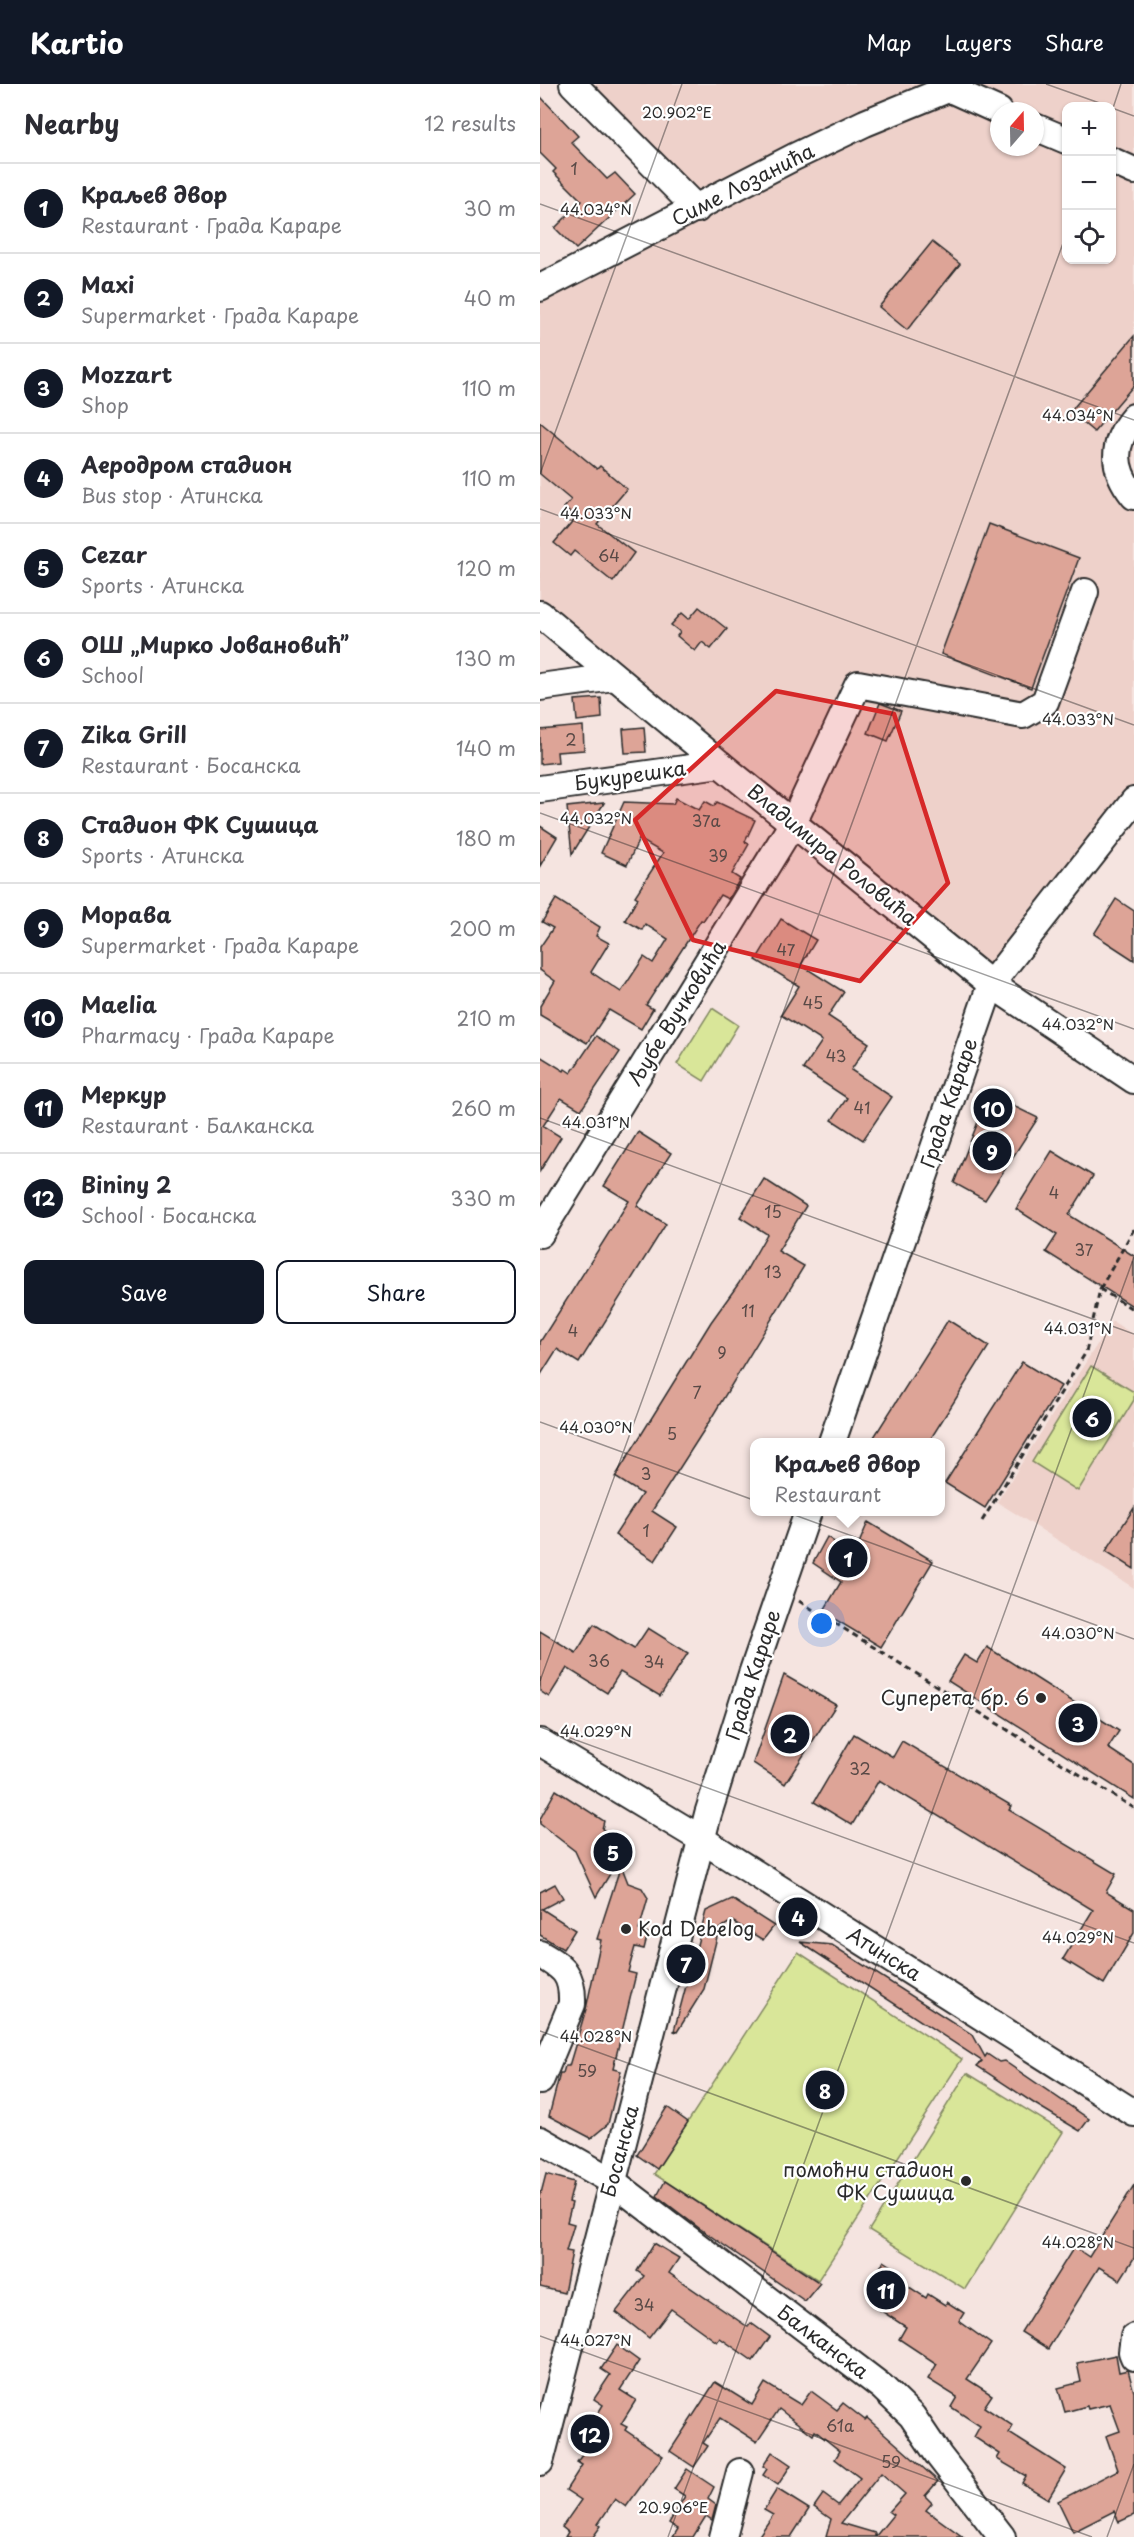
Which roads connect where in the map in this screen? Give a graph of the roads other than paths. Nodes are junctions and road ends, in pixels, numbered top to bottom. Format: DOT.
graph roads {
  1 [pos="573,84"];
  2 [pos="952,86"];
  3 [pos="990,106"];
  4 [pos="1044,131"];
  5 [pos="1062,138"];
  6 [pos="1116,162"];
  7 [pos="1134,171"];
  8 [pos="697,209"];
  9 [pos="540,288"];
  10 [pos="1134,417"];
  11 [pos="1134,496"];
  12 [pos="1085,592"];
  13 [pos="540,615"];
  14 [pos="614,677"];
  15 [pos="540,687"];
  16 [pos="720,764"];
  17 [pos="540,789"];
  18 [pos="1134,801"];
  19 [pos="794,823"];
  20 [pos="991,984"];
  21 [pos="1134,1080"];
  22 [pos="540,1234"];
  23 [pos="834,1438"];
  24 [pos="807,1516"];
  25 [pos="540,1742"];
  26 [pos="701,1839"];
  27 [pos="540,1954"];
  28 [pos="540,2081"];
  29 [pos="1134,2113"];
  30 [pos="540,2140"];
  31 [pos="612,2181"];
  32 [pos="540,2462"];
  33 [pos="740,2472"];
  34 [pos="723,2537"];
  35 [pos="1002,2537"];
  1 -- 8 [label="street"];
  2 -- 3 [label="street"];
  2 -- 8 [label="street, Симе Лозанића"];
  4 -- 5 [label="street"];
  6 -- 7 [label="street"];
  8 -- 9 [label="street, Симе Лозанића"];
  10 -- 11 [label="street"];
  12 -- 19 [label="street, Љубе Вучковића"];
  13 -- 14 [label="street, Владимира Роловића"];
  14 -- 15 [label="street"];
  14 -- 16 [label="street, Владимира Роловића"];
  16 -- 17 [label="street, Букурешка"];
  16 -- 19 [label="street, Владимира Роловића"];
  18 -- 20 [label="street, Града Караре"];
  19 -- 20 [label="street, Владимира Роловића"];
  19 -- 22 [label="street, Љубе Вучковића"];
  20 -- 21 [label="street, Владимира Роловића"];
  20 -- 23 [label="street, Града Караре"];
  24 -- 26 [label="street, Града Караре"];
  25 -- 26 [label="street, Атинска"];
  26 -- 29 [label="street, Атинска"];
  26 -- 31 [label="street, Босанска"];
  27 -- 28 [label="street"];
  30 -- 31 [label="street, Балканска"];
  31 -- 32 [label="street, Босанска"];
  31 -- 35 [label="street, Балканска"];
  33 -- 34 [label="street"];
}
